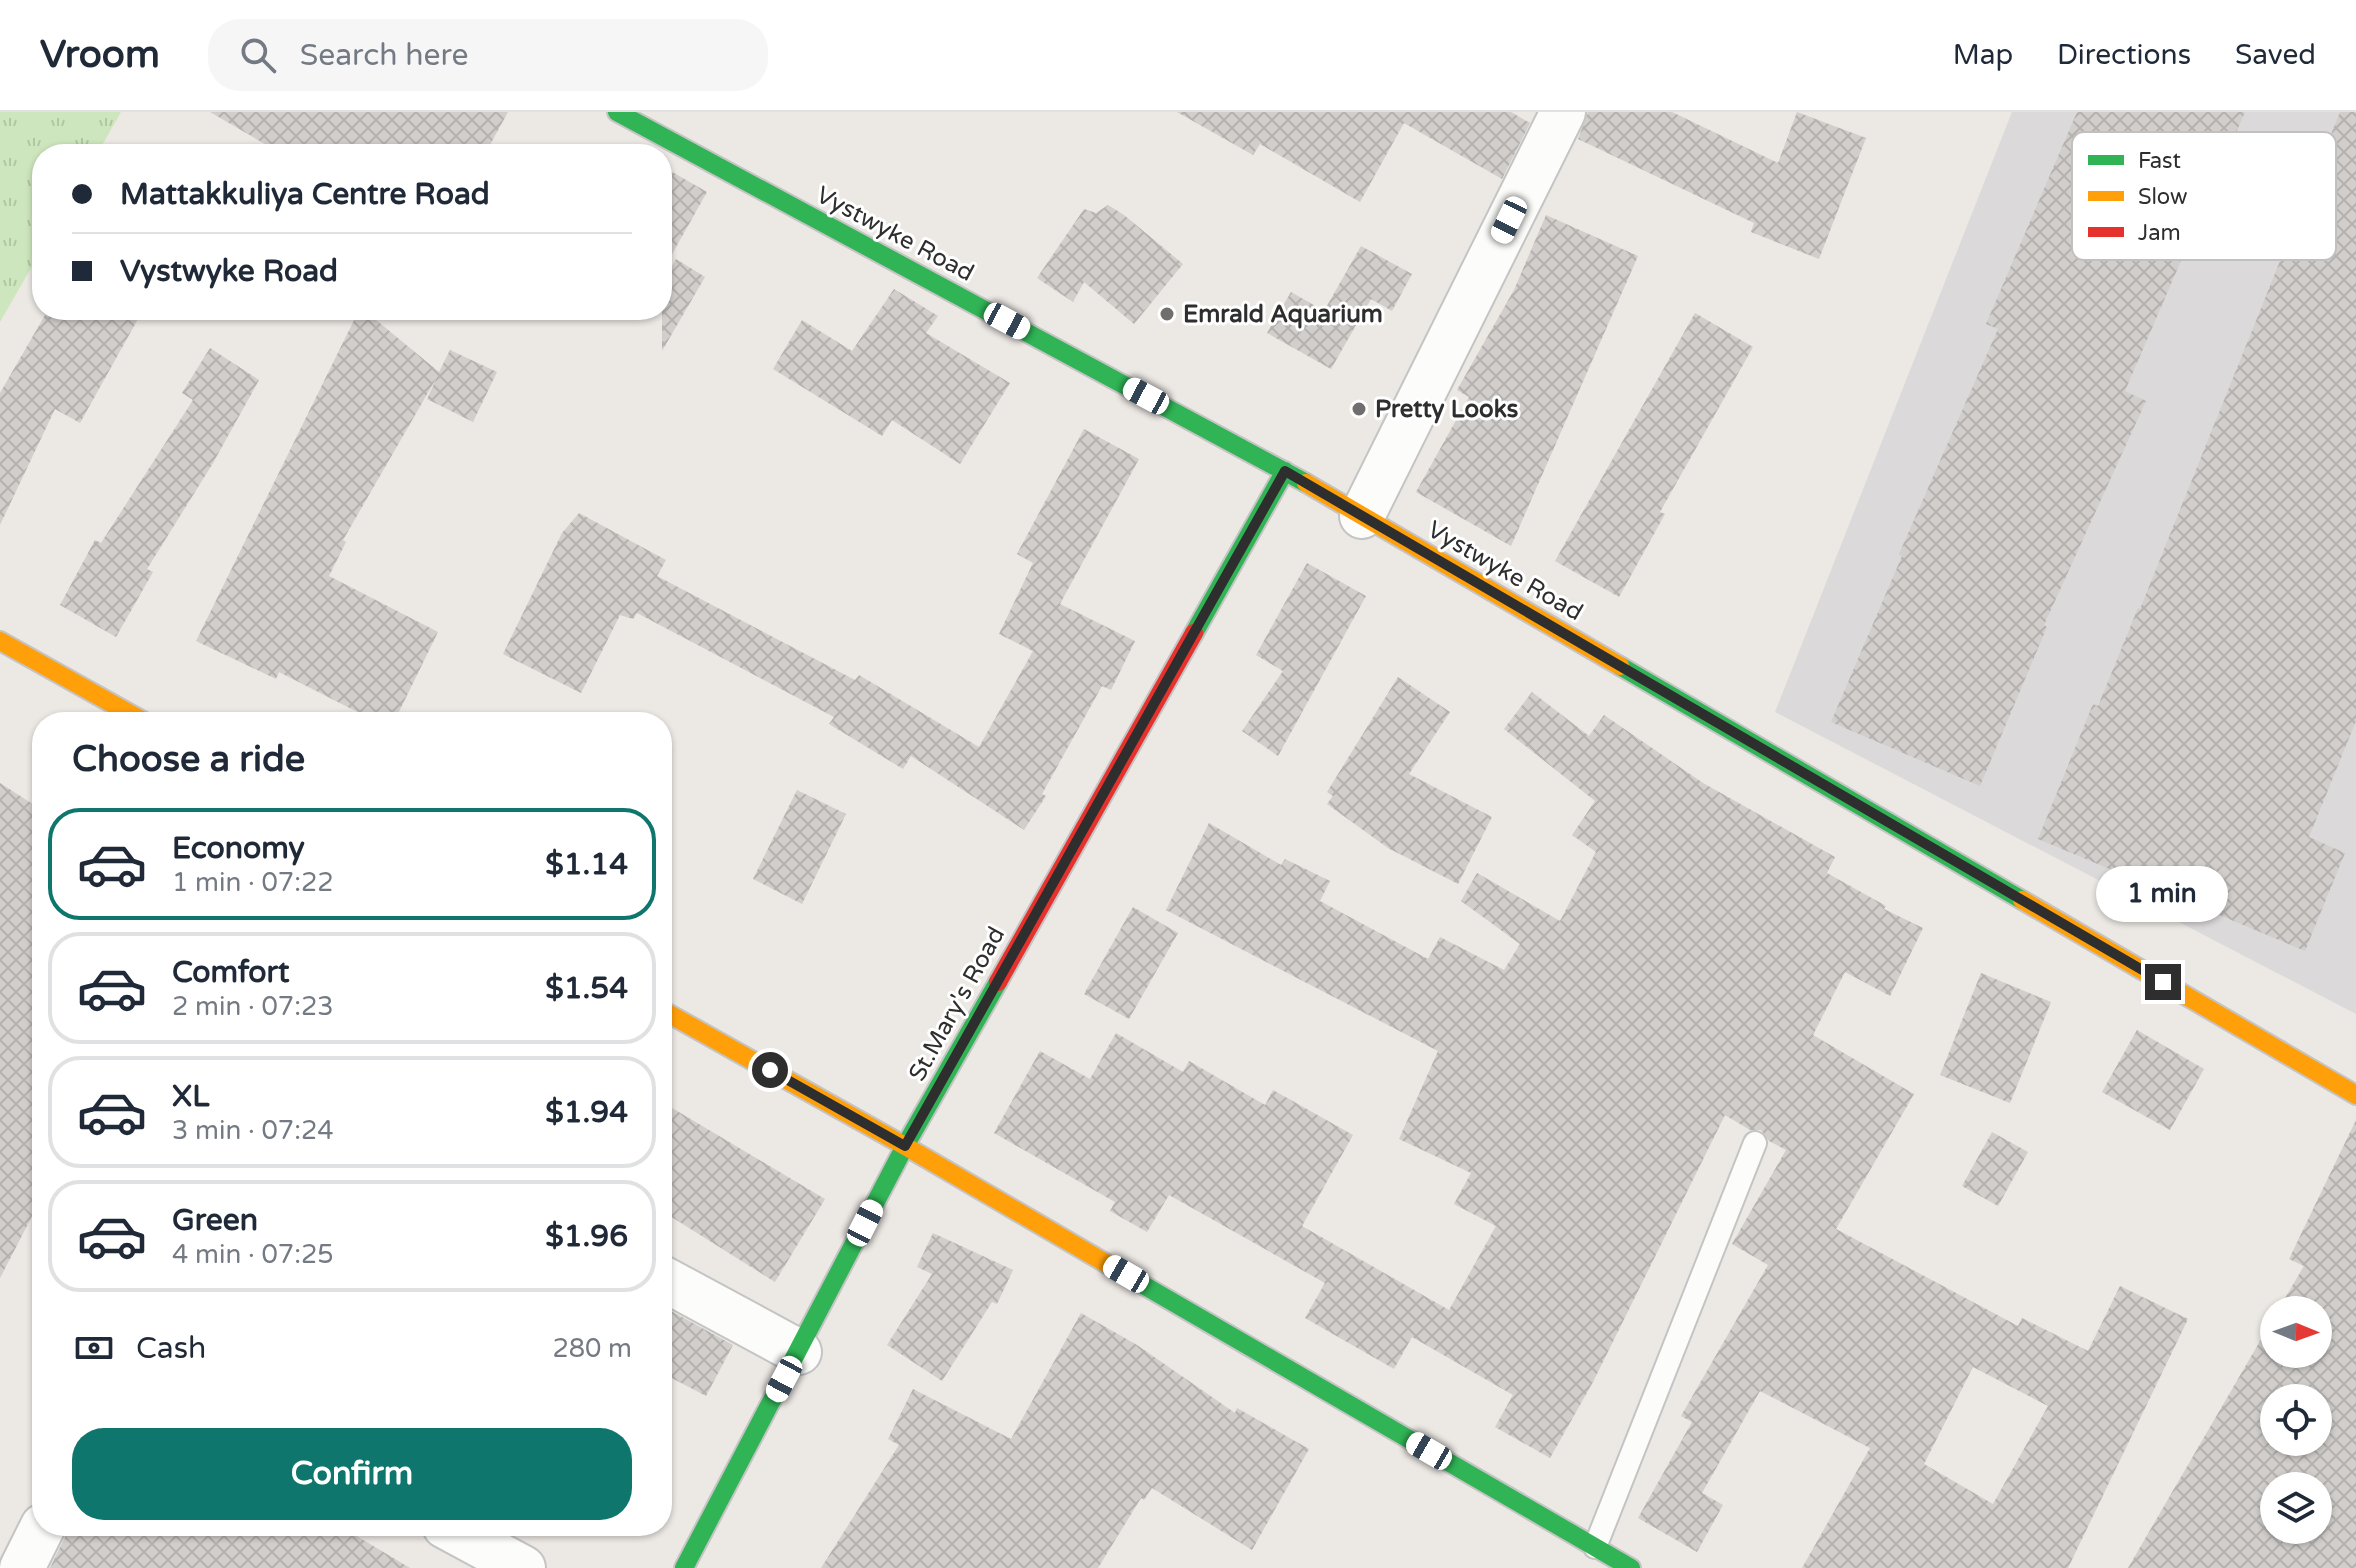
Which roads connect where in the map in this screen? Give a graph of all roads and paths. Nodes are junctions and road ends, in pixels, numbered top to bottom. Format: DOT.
graph roads {
  1 [pos="617,112"];
  2 [pos="1563,112"];
  3 [pos="1285,471"];
  4 [pos="1362,516"];
  5 [pos="0,641"];
  6 [pos="127,712"];
  7 [pos="672,1016"];
  8 [pos="2356,1095"];
  9 [pos="1755,1143"];
  10 [pos="905,1146"];
  11 [pos="672,1283"];
  12 [pos="799,1352"];
  13 [pos="38,1536"];
  14 [pos="464,1536"];
  15 [pos="1595,1547"];
  16 [pos="22,1568"];
  17 [pos="523,1568"];
  18 [pos="684,1568"];
  19 [pos="1631,1568"];
  1 -- 3 [label="street, Vystwyke Road"];
  2 -- 4 [label="street"];
  3 -- 4 [label="street, Vystwyke Road"];
  3 -- 10 [label="street, St.Mary's Road"];
  4 -- 8 [label="street, Vystwyke Road"];
  5 -- 6 [label="street"];
  7 -- 10 [label="street"];
  9 -- 15 [label="lane"];
  10 -- 12 [label="street, St.Mary's Road"];
  10 -- 15 [label="street"];
  11 -- 12 [label="street"];
  12 -- 18 [label="street, St.Mary's Road"];
  13 -- 16 [label="street"];
  14 -- 17 [label="street"];
  15 -- 19 [label="street"];
}
